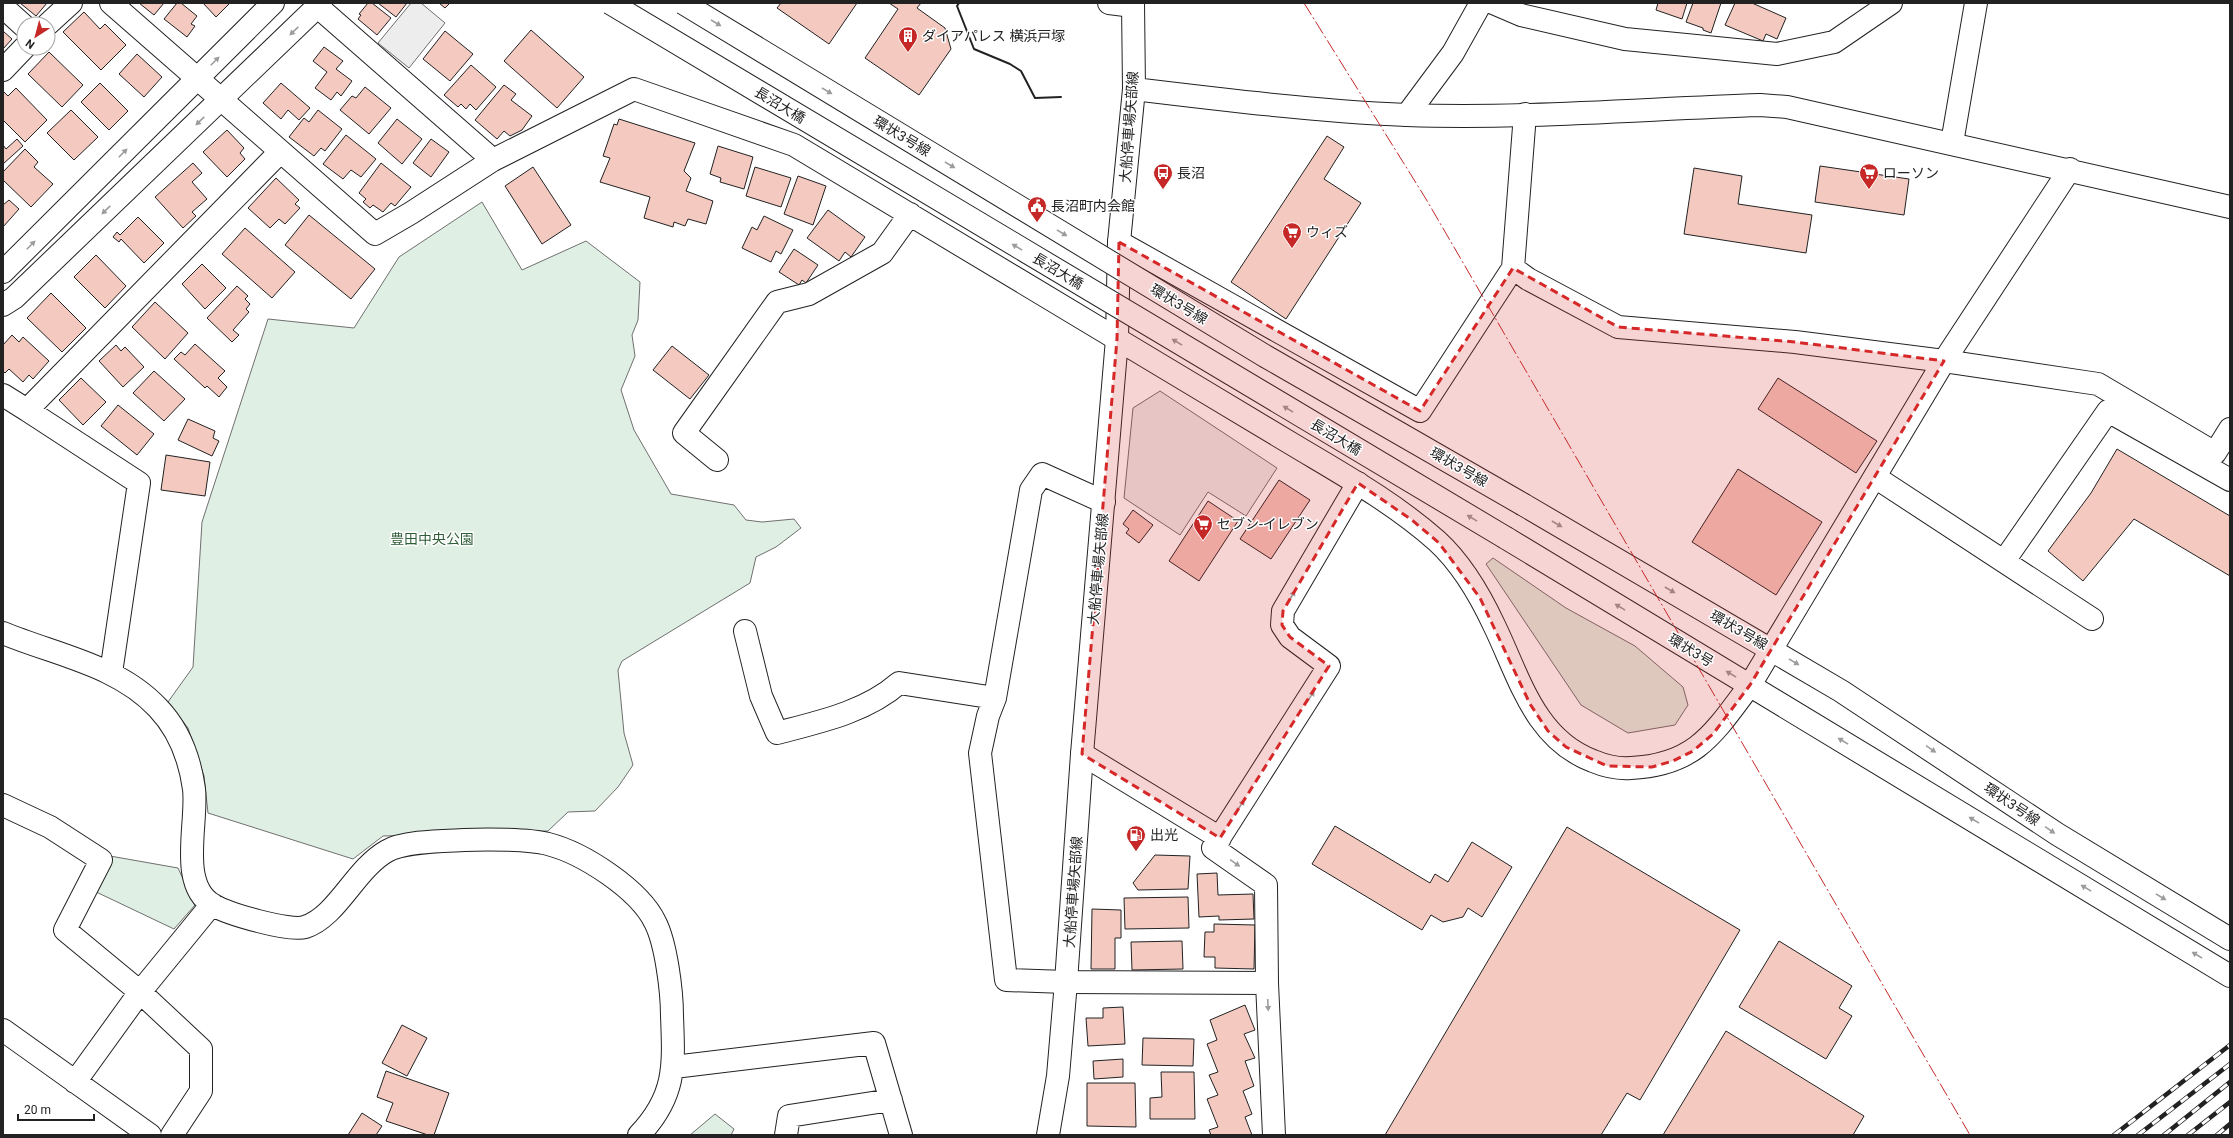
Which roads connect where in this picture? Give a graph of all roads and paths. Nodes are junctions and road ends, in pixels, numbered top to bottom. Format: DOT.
graph roads {
  1 [pos="71,3"];
  2 [pos="111,3"];
  3 [pos="273,3"];
  4 [pos="610,3"];
  5 [pos="683,3"];
  6 [pos="1109,3"];
  7 [pos="1480,3"];
  8 [pos="1492,3"];
  9 [pos="1891,3"];
  10 [pos="1976,3"];
  11 [pos="320,5"];
  12 [pos="1133,5"];
  13 [pos="3,7"];
  14 [pos="56,17"];
  15 [pos="16,19"];
  16 [pos="16,56"];
  17 [pos="3,70"];
  18 [pos="197,80"];
  19 [pos="1134,89"];
  20 [pos="222,100"];
  21 [pos="1525,114"];
  22 [pos="1407,115"];
  23 [pos="1952,143"];
  24 [pos="280,152"];
  25 [pos="493,160"];
  26 [pos="2070,169"];
  27 [pos="2230,207"];
  28 [pos="910,214"];
  29 [pos="1120,242"];
  30 [pos="1513,268"];
  31 [pos="3,272"];
  32 [pos="3,305"];
  33 [pos="1117,340"];
  34 [pos="1944,361"];
  35 [pos="3,395"];
  36 [pos="27,410"];
  37 [pos="2230,429"];
  38 [pos="717,460"];
  39 [pos="1875,477"];
  40 [pos="2230,480"];
  41 [pos="1358,483"];
  42 [pos="1104,502"];
  43 [pos="1506,538"];
  44 [pos="2004,561"];
  45 [pos="2092,620"];
  46 [pos="745,631"];
  47 [pos="3,633"];
  48 [pos="1771,648"];
  49 [pos="111,673"];
  50 [pos="1750,685"];
  51 [pos="995,698"];
  52 [pos="1082,754"];
  53 [pos="3,804"];
  54 [pos="1220,838"];
  55 [pos="212,904"];
  56 [pos="2230,939"];
  57 [pos="2230,976"];
  58 [pos="1066,982"];
  59 [pos="1267,983"];
  60 [pos="140,992"];
  61 [pos="3,1030"];
  62 [pos="674,1067"];
  63 [pos="75,1082"];
  64 [pos="891,1100"];
  65 [pos="150,1135"];
  66 [pos="172,1135"];
  67 [pos="639,1135"];
  68 [pos="786,1135"];
  69 [pos="901,1135"];
  70 [pos="1048,1135"];
  71 [pos="1274,1135"];
  1 -- 14 [label="street"];
  2 -- 18 [label="street"];
  18 -- 3 [label="street, one-way"];
  43 -- 4 [label="street, 長沼大橋, one-way, bridge"];
  5 -- 48 [label="street, 環状3号線, one-way, bridge"];
  6 -- 12 [label="street"];
  7 -- 22 [label="street"];
  8 -- 9 [label="street"];
  10 -- 23 [label="street"];
  11 -- 20 [label="street, one-way"];
  11 -- 25 [label="street"];
  12 -- 19 [label="street, 大船停車場矢部線"];
  13 -- 15 [label="street"];
  16 -- 17 [label="street"];
  18 -- 20 [label="street"];
  31 -- 18 [label="street, one-way"];
  19 -- 22 [label="street"];
  19 -- 29 [label="street, 大船停車場矢部線"];
  20 -- 24 [label="street"];
  20 -- 32 [label="street, one-way"];
  21 -- 22 [label="street"];
  21 -- 23 [label="street"];
  21 -- 30 [label="street"];
  23 -- 26 [label="street"];
  24 -- 25 [label="street"];
  24 -- 36 [label="street"];
  25 -- 28 [label="street"];
  26 -- 27 [label="street"];
  26 -- 34 [label="street"];
  28 -- 33 [label="street"];
  28 -- 38 [label="street"];
  29 -- 30 [label="street"];
  29 -- 33 [label="street, 大船停車場矢部線"];
  30 -- 34 [label="street"];
  33 -- 41 [label="street"];
  33 -- 42 [label="street, 大船停車場矢部線"];
  34 -- 37 [label="street"];
  34 -- 39 [label="street"];
  35 -- 36 [label="street"];
  36 -- 49 [label="street"];
  39 -- 44 [label="street"];
  39 -- 48 [label="street"];
  40 -- 44 [label="street"];
  41 -- 50 [label="street"];
  54 -- 41 [label="street, one-way"];
  42 -- 51 [label="street"];
  42 -- 52 [label="street, 大船停車場矢部線"];
  50 -- 43 [label="street, 環状3号, one-way"];
  44 -- 45 [label="street"];
  46 -- 51 [label="street"];
  47 -- 49 [label="street"];
  48 -- 50 [label="street"];
  48 -- 56 [label="street, 環状3号線, one-way"];
  49 -- 55 [label="street"];
  57 -- 50 [label="street, 環状3号, one-way"];
  51 -- 58 [label="street"];
  52 -- 54 [label="street"];
  52 -- 58 [label="street, 大船停車場矢部線"];
  53 -- 60 [label="street"];
  54 -- 59 [label="street, one-way"];
  55 -- 60 [label="street"];
  55 -- 62 [label="street"];
  58 -- 59 [label="street"];
  58 -- 70 [label="street, 大船停車場矢部線"];
  59 -- 71 [label="street, one-way"];
  60 -- 63 [label="street"];
  60 -- 66 [label="street"];
  61 -- 63 [label="street"];
  62 -- 64 [label="street"];
  62 -- 67 [label="street"];
  63 -- 65 [label="street"];
  64 -- 68 [label="street"];
  64 -- 69 [label="street"];
}
